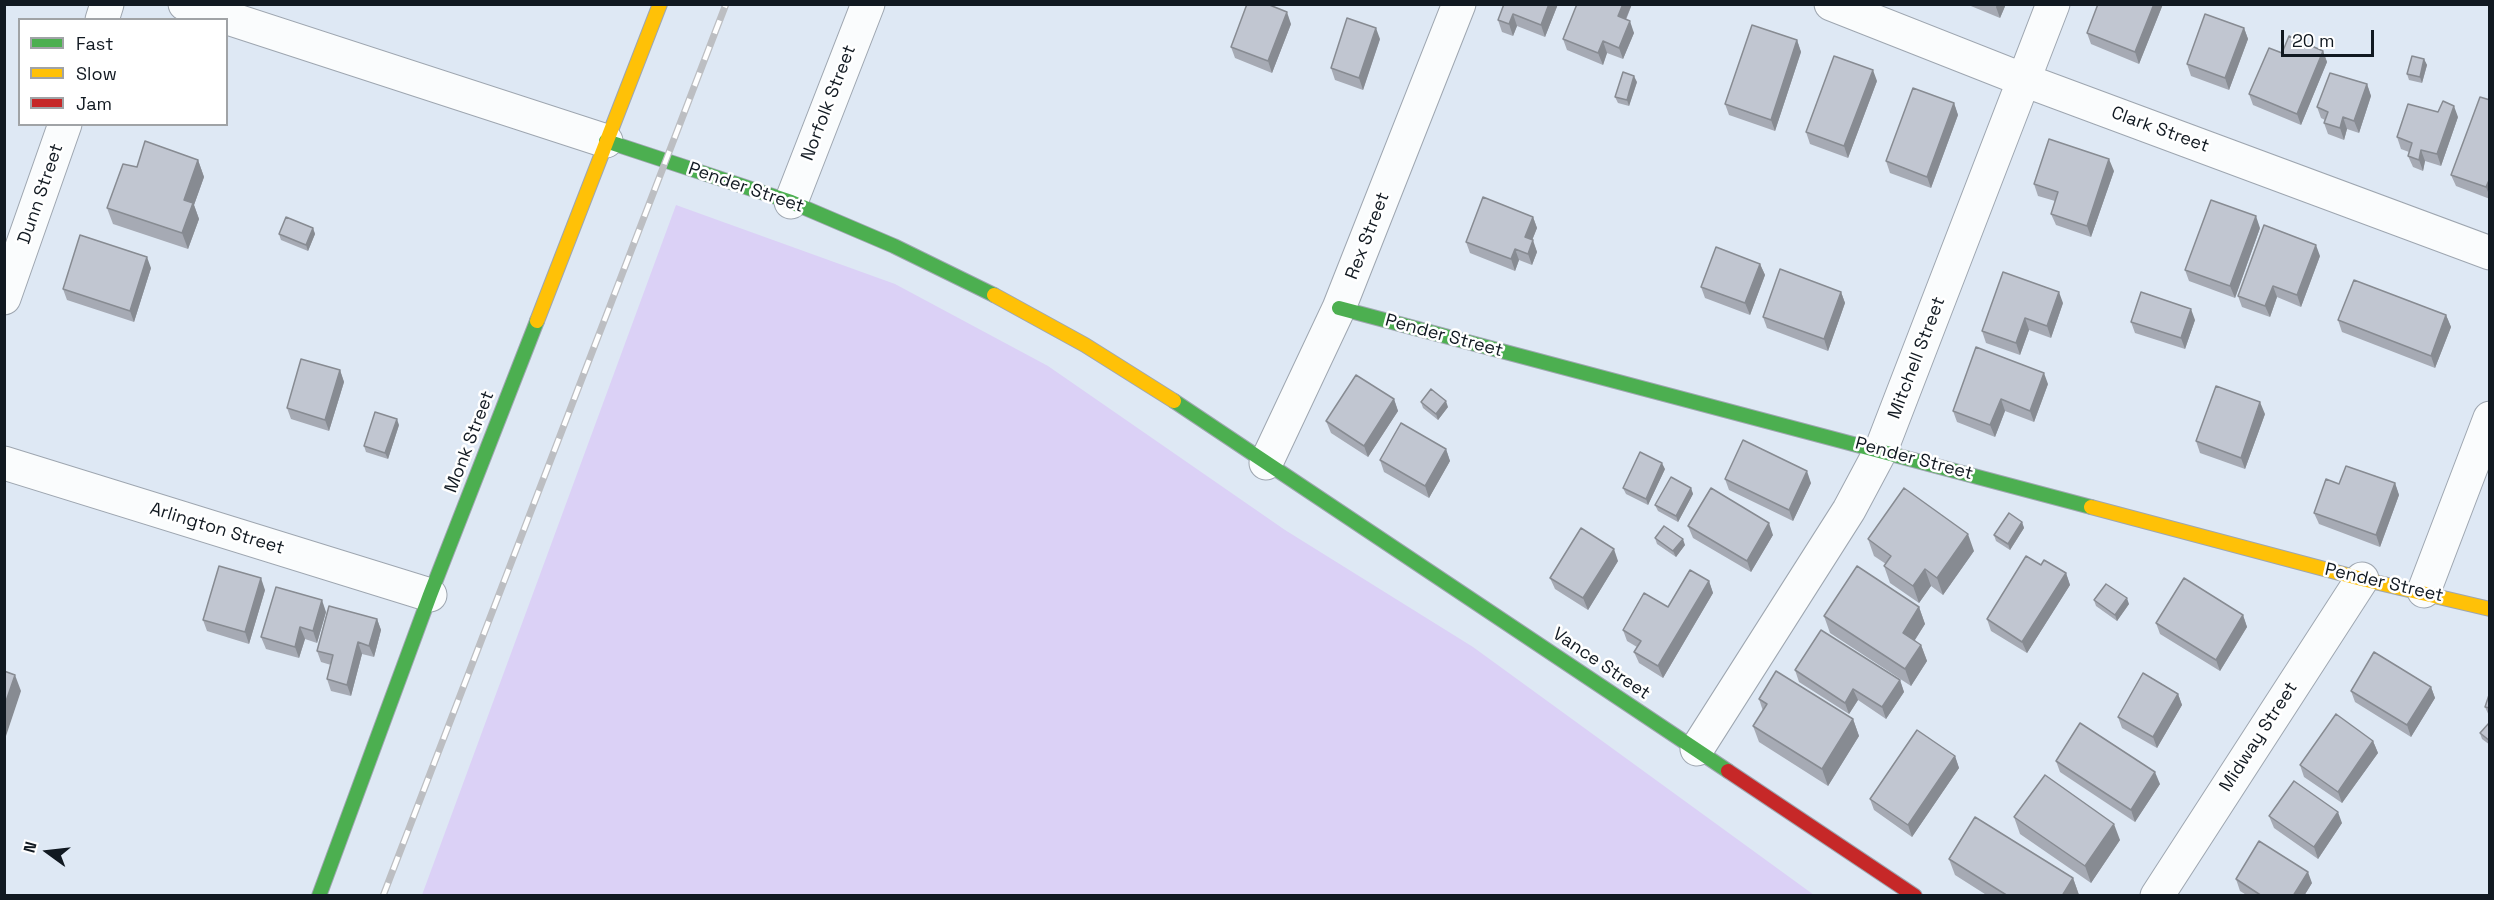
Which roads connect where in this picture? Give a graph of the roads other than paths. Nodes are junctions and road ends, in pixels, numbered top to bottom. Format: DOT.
graph roads {
  1 [pos="185,4"];
  2 [pos="660,4"];
  3 [pos="868,4"];
  4 [pos="1459,4"];
  5 [pos="1831,4"];
  6 [pos="2053,4"];
  7 [pos="2024,80"];
  8 [pos="64,126"];
  9 [pos="606,141"];
  10 [pos="790,202"];
  11 [pos="2490,253"];
  12 [pos="4,298"];
  13 [pos="1339,308"];
  14 [pos="2490,417"];
  15 [pos="1881,450"];
  16 [pos="4,463"];
  17 [pos="1266,463"];
  18 [pos="2362,579"];
  19 [pos="2424,591"];
  20 [pos="430,595"];
  21 [pos="2490,609"];
  22 [pos="1697,749"];
  23 [pos="319,896"];
  24 [pos="1916,896"];
  25 [pos="2157,896"];
  1 -- 9 [label="street, Pender Street"];
  2 -- 9 [label="street, Monk Street"];
  3 -- 10 [label="street, Norfolk Street"];
  4 -- 13 [label="street, Rex Street"];
  5 -- 7 [label="street, Clark Street"];
  6 -- 7 [label="street, Mitchell Street"];
  7 -- 11 [label="street, Clark Street"];
  7 -- 15 [label="street, Mitchell Street"];
  8 -- 12 [label="street, Dunn Street"];
  9 -- 10 [label="street, Pender Street"];
  9 -- 20 [label="street, Monk Street"];
  10 -- 17 [label="street, Pender Street"];
  13 -- 15 [label="street, Pender Street"];
  13 -- 17 [label="street, Rex Street"];
  14 -- 19 [label="street"];
  15 -- 18 [label="street, Pender Street"];
  15 -- 22 [label="street, Mitchell Street"];
  16 -- 20 [label="street, Arlington Street"];
  17 -- 22 [label="street, Vance Street"];
  18 -- 19 [label="street, Pender Street"];
  18 -- 25 [label="street, Midway Street"];
  19 -- 21 [label="street, Pender Street"];
  20 -- 23 [label="street, Monk Street"];
  22 -- 24 [label="street, Vance Street"];
}
